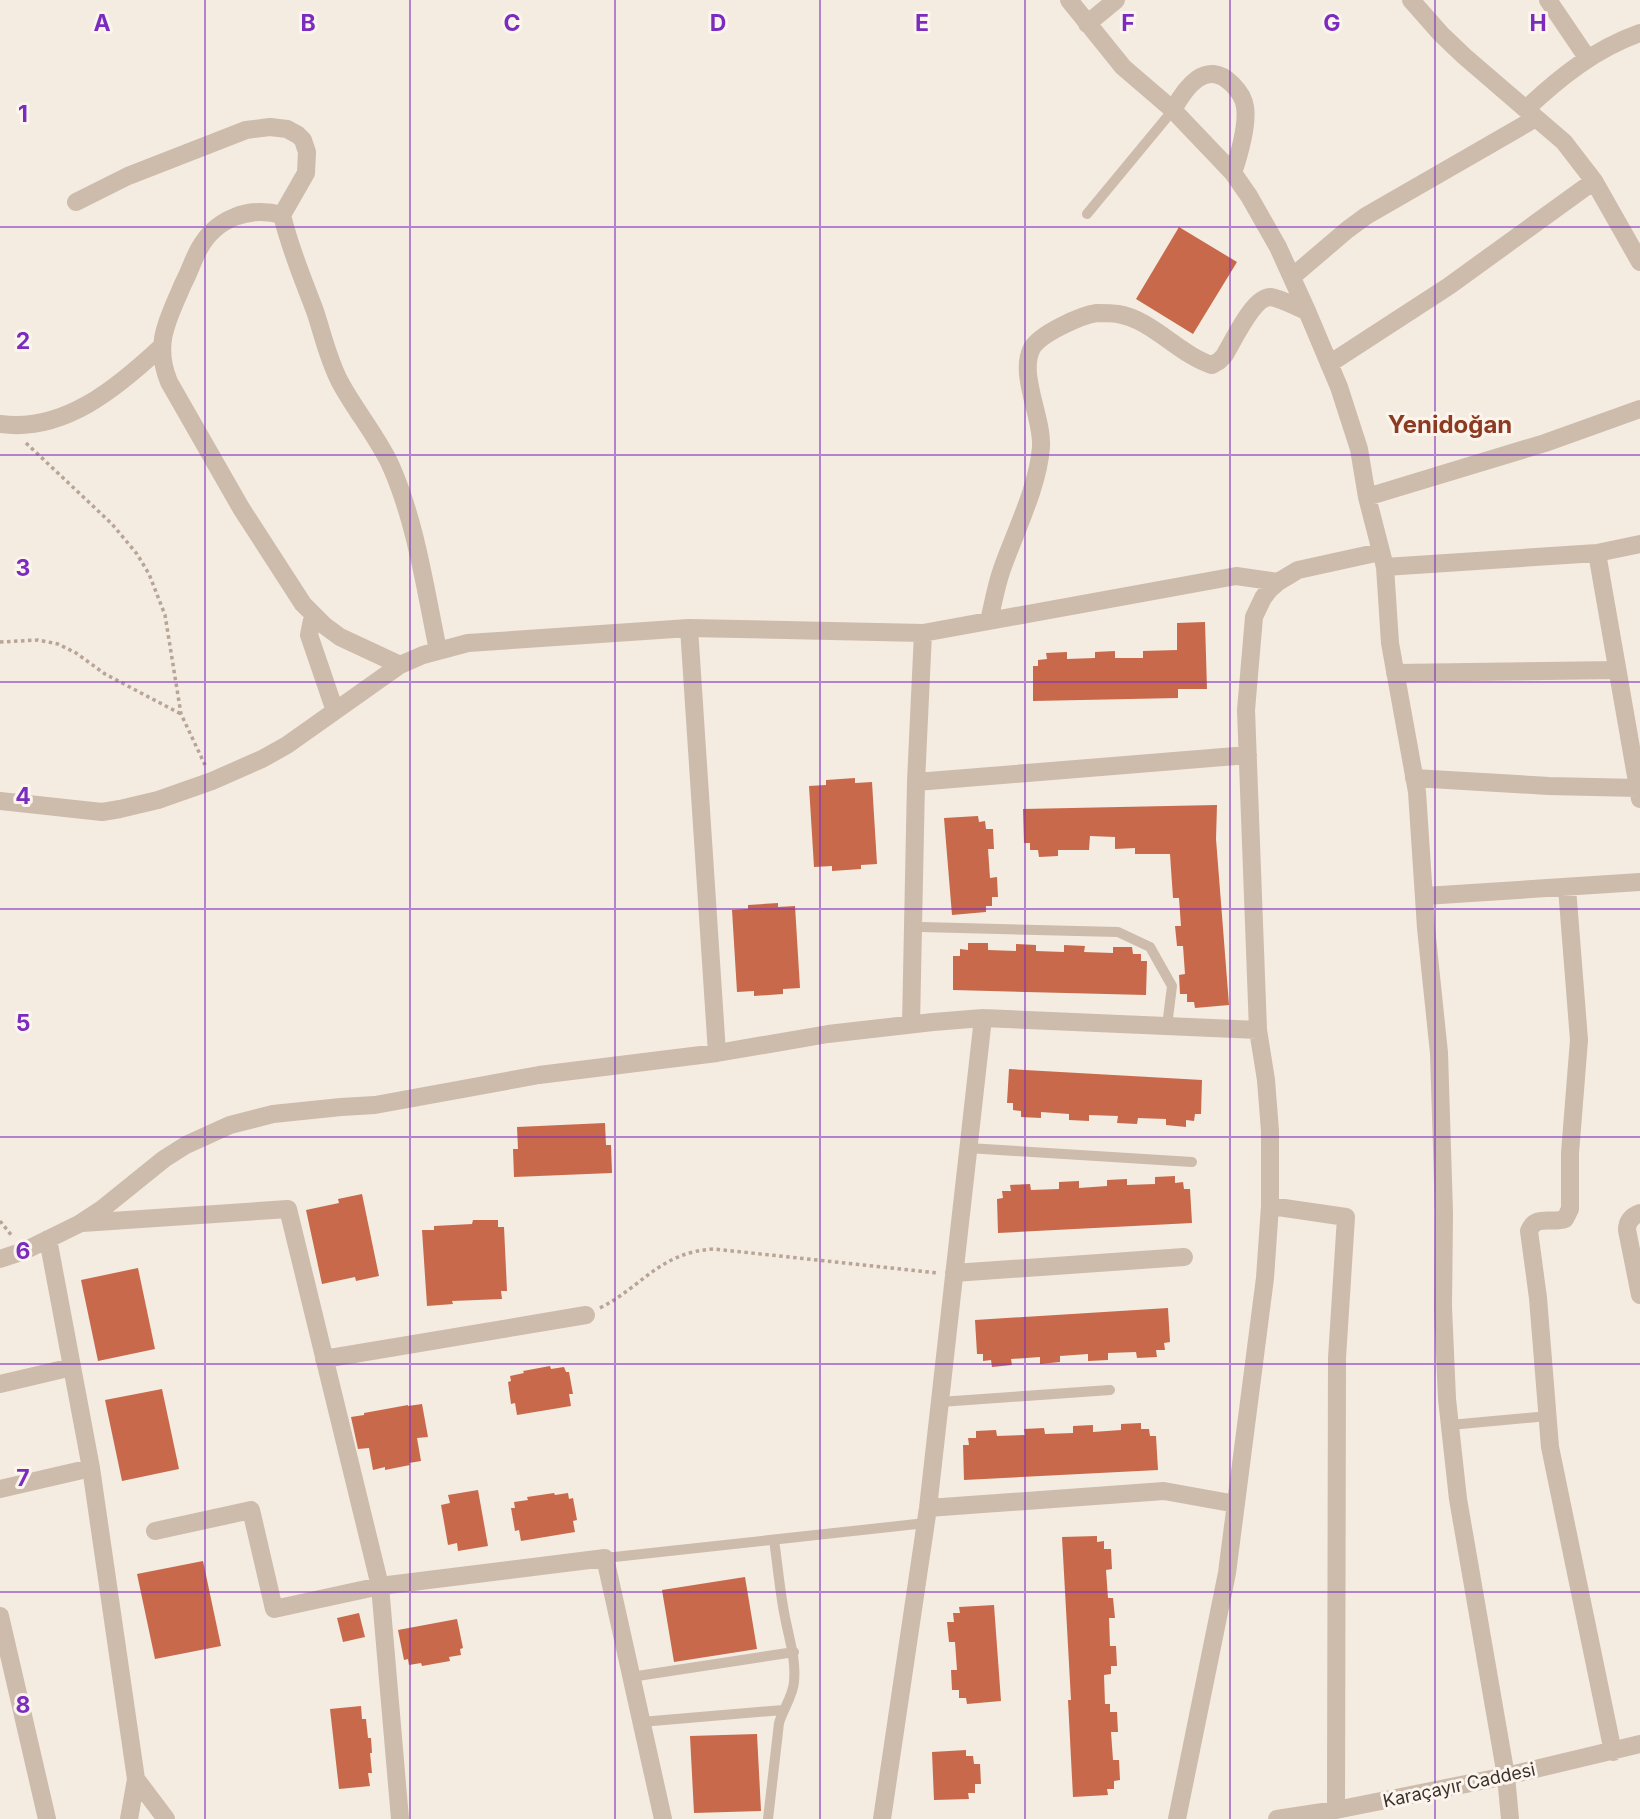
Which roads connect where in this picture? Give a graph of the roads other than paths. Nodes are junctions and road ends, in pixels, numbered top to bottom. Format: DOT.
graph roads {
  1 [pos="1069,0"];
  2 [pos="1116,0"];
  3 [pos="1411,0"];
  4 [pos="1548,0"];
  5 [pos="1087,24"];
  6 [pos="1640,33"];
  7 [pos="1588,59"];
  8 [pos="1174,110"];
  9 [pos="1531,113"];
  10 [pos="1233,173"];
  11 [pos="1594,180"];
  12 [pos="76,202"];
  13 [pos="1087,214"];
  14 [pos="282,215"];
  15 [pos="1637,251"];
  16 [pos="1292,277"];
  17 [pos="1307,311"];
  18 [pos="161,347"];
  19 [pos="1329,364"];
  20 [pos="1640,409"];
  21 [pos="3,424"];
  22 [pos="1367,497"];
  23 [pos="1640,544"];
  24 [pos="1597,553"];
  25 [pos="1383,560"];
  26 [pos="1278,582"];
  27 [pos="313,615"];
  28 [pos="989,621"];
  29 [pos="689,628"];
  30 [pos="923,632"];
  31 [pos="438,650"];
  32 [pos="400,665"];
  33 [pos="1617,670"];
  34 [pos="1395,673"];
  35 [pos="335,711"];
  36 [pos="1248,755"];
  37 [pos="1414,778"];
  38 [pos="916,782"];
  39 [pos="1639,793"];
  40 [pos="0,802"];
  41 [pos="1640,882"];
  42 [pos="1567,888"];
  43 [pos="1425,896"];
  44 [pos="921,927"];
  45 [pos="982,1018"];
  46 [pos="911,1024"];
  47 [pos="1167,1026"];
  48 [pos="1258,1030"];
  49 [pos="717,1053"];
  50 [pos="968,1148"];
  51 [pos="1192,1162"];
  52 [pos="1270,1206"];
  53 [pos="1640,1213"];
  54 [pos="79,1224"];
  55 [pos="48,1239"];
  56 [pos="1184,1257"];
  57 [pos="0,1259"];
  58 [pos="954,1273"];
  59 [pos="1640,1295"];
  60 [pos="586,1315"];
  61 [pos="324,1359"];
  62 [pos="72,1367"];
  63 [pos="0,1384"];
  64 [pos="1110,1390"];
  65 [pos="940,1402"];
  66 [pos="1548,1416"];
  67 [pos="1450,1425"];
  68 [pos="91,1468"];
  69 [pos="0,1489"];
  70 [pos="1236,1504"];
  71 [pos="927,1515"];
  72 [pos="155,1531"];
  73 [pos="774,1539"];
  74 [pos="605,1558"];
  75 [pos="380,1586"];
  76 [pos="0,1616"];
  77 [pos="794,1652"];
  78 [pos="631,1676"];
  79 [pos="783,1710"];
  80 [pos="641,1722"];
  81 [pos="1640,1744"];
  82 [pos="1613,1752"];
  83 [pos="1506,1776"];
  84 [pos="136,1779"];
  85 [pos="1336,1810"];
  86 [pos="1298,1817"];
  87 [pos="47,1819"];
  88 [pos="130,1819"];
  89 [pos="166,1819"];
  90 [pos="400,1819"];
  91 [pos="663,1819"];
  92 [pos="768,1819"];
  93 [pos="882,1819"];
  94 [pos="1177,1819"];
  95 [pos="1277,1819"];
  96 [pos="1510,1819"];
  1 -- 5 [label="street"];
  2 -- 5 [label="street"];
  3 -- 9 [label="street"];
  4 -- 7 [label="street"];
  5 -- 8 [label="street"];
  6 -- 7 [label="street"];
  7 -- 9 [label="street"];
  8 -- 10 [label="street"];
  8 -- 10 [label="street"];
  8 -- 13 [label="lane"];
  9 -- 11 [label="street"];
  9 -- 16 [label="street"];
  10 -- 16 [label="street"];
  11 -- 15 [label="street"];
  11 -- 19 [label="street"];
  12 -- 14 [label="street"];
  14 -- 18 [label="street"];
  14 -- 31 [label="street"];
  16 -- 17 [label="street"];
  17 -- 19 [label="street"];
  17 -- 28 [label="street"];
  18 -- 21 [label="street"];
  18 -- 27 [label="street"];
  19 -- 22 [label="street"];
  20 -- 22 [label="street"];
  22 -- 25 [label="street"];
  23 -- 24 [label="street"];
  24 -- 25 [label="street"];
  24 -- 33 [label="street"];
  25 -- 26 [label="street"];
  25 -- 34 [label="street"];
  26 -- 28 [label="street"];
  26 -- 36 [label="street"];
  27 -- 32 [label="street"];
  27 -- 35 [label="street"];
  28 -- 30 [label="street"];
  29 -- 30 [label="street"];
  29 -- 31 [label="street"];
  29 -- 49 [label="street"];
  30 -- 38 [label="street"];
  31 -- 32 [label="street"];
  32 -- 35 [label="street"];
  33 -- 34 [label="street"];
  33 -- 39 [label="street"];
  34 -- 37 [label="street"];
  35 -- 40 [label="street"];
  36 -- 38 [label="street"];
  36 -- 48 [label="street"];
  37 -- 39 [label="street"];
  37 -- 43 [label="street"];
  38 -- 46 [label="street"];
  41 -- 42 [label="street"];
  42 -- 43 [label="street"];
  42 -- 66 [label="street"];
  43 -- 67 [label="street"];
  44 -- 47 [label="lane"];
  45 -- 46 [label="street"];
  45 -- 47 [label="street"];
  45 -- 50 [label="street"];
  46 -- 49 [label="street"];
  47 -- 48 [label="street"];
  48 -- 52 [label="street"];
  49 -- 54 [label="street"];
  50 -- 51 [label="lane"];
  50 -- 58 [label="street"];
  52 -- 70 [label="street"];
  52 -- 85 [label="street"];
  53 -- 59 [label="street"];
  54 -- 55 [label="street"];
  54 -- 61 [label="street"];
  55 -- 57 [label="street"];
  55 -- 62 [label="street"];
  56 -- 58 [label="street"];
  58 -- 65 [label="street"];
  60 -- 61 [label="street"];
  61 -- 75 [label="street"];
  62 -- 63 [label="street"];
  62 -- 68 [label="street"];
  64 -- 65 [label="lane"];
  65 -- 71 [label="street"];
  66 -- 67 [label="lane"];
  66 -- 82 [label="street"];
  67 -- 83 [label="street"];
  68 -- 69 [label="street"];
  68 -- 84 [label="street"];
  70 -- 71 [label="street"];
  70 -- 94 [label="street"];
  71 -- 73 [label="lane"];
  71 -- 93 [label="street"];
  72 -- 75 [label="street"];
  73 -- 74 [label="lane"];
  73 -- 77 [label="lane"];
  74 -- 75 [label="street"];
  74 -- 78 [label="street"];
  75 -- 90 [label="street"];
  76 -- 87 [label="street"];
  77 -- 78 [label="lane"];
  77 -- 79 [label="lane"];
  78 -- 80 [label="street"];
  79 -- 80 [label="lane"];
  79 -- 92 [label="lane"];
  80 -- 91 [label="street"];
  81 -- 82 [label="street, Karaçayır Caddesi"];
  82 -- 83 [label="street, Karaçayır Caddesi"];
  83 -- 85 [label="street, Karaçayır Caddesi"];
  83 -- 96 [label="street"];
  84 -- 88 [label="street"];
  84 -- 89 [label="street"];
  85 -- 86 [label="street, Karaçayır Caddesi"];
  86 -- 95 [label="street, Karaçayır Caddesi"];
}
